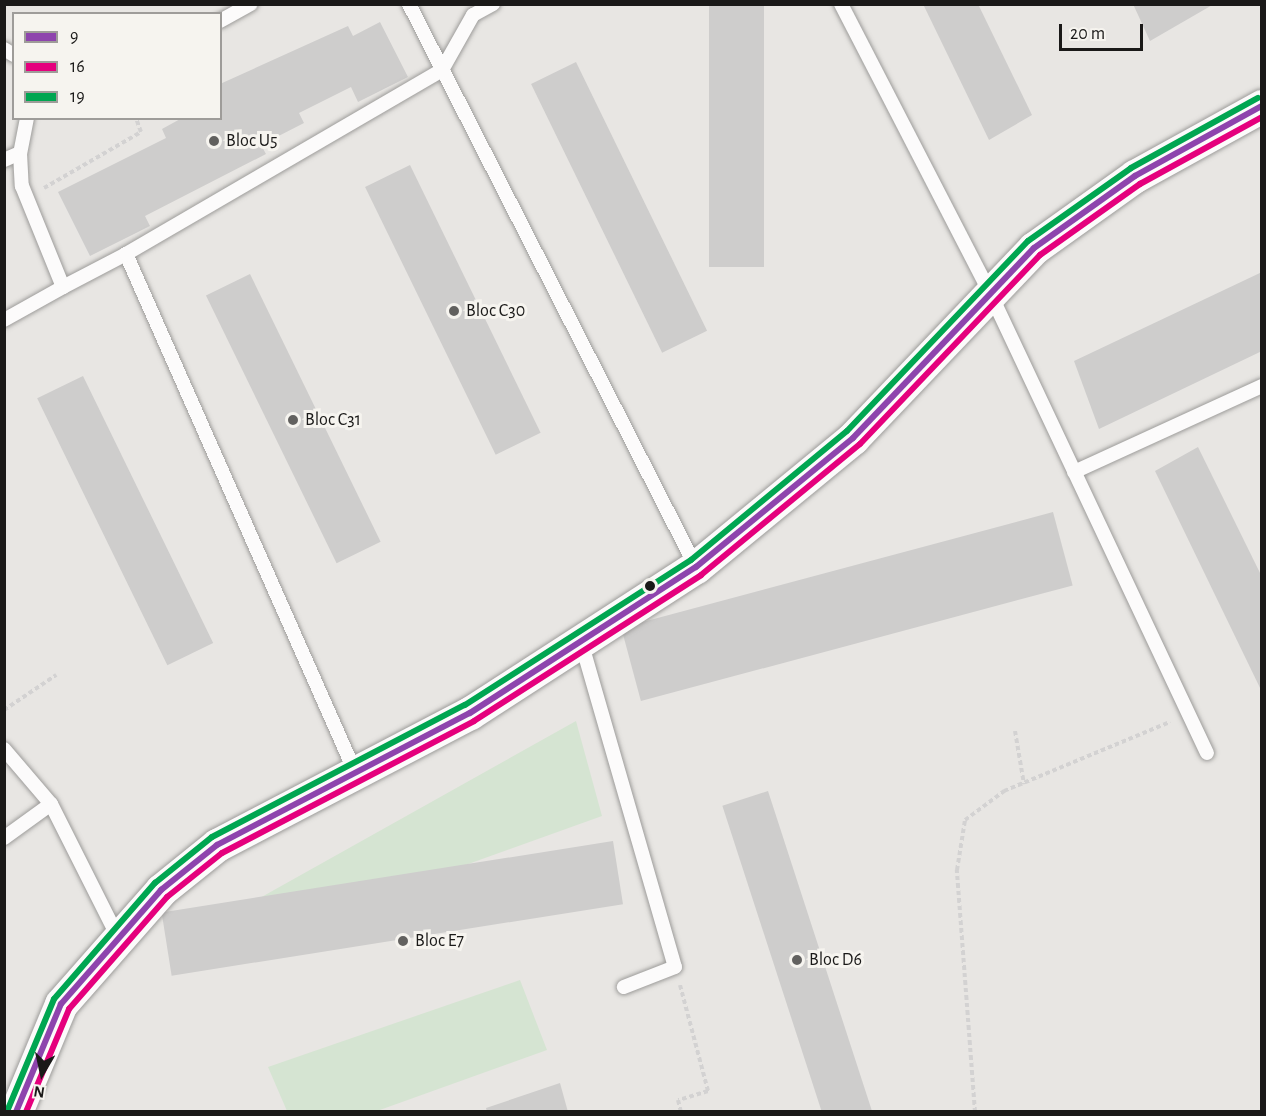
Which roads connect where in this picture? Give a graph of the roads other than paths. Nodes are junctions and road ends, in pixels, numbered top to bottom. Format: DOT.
graph roads {
  1 [pos="251,4"];
  2 [pos="409,4"];
  3 [pos="493,4"];
  4 [pos="841,4"];
  5 [pos="222,20"];
  6 [pos="442,70"];
  7 [pos="1262,106"];
  8 [pos="27,120"];
  9 [pos="20,153"];
  10 [pos="4,160"];
  11 [pos="126,254"];
  12 [pos="63,287"];
  13 [pos="992,297"];
  14 [pos="4,320"];
  15 [pos="1262,386"];
  16 [pos="1074,472"];
  17 [pos="696,567"];
  18 [pos="582,645"];
  19 [pos="4,749"];
  20 [pos="1207,753"];
  21 [pos="356,774"];
  22 [pos="51,804"];
  23 [pos="4,838"];
  24 [pos="117,935"];
  25 [pos="624,987"];
  26 [pos="16,1112"];
  1 -- 5 [label="lane"];
  2 -- 6 [label="lane"];
  3 -- 6 [label="lane"];
  4 -- 13 [label="lane"];
  6 -- 11 [label="lane"];
  6 -- 17 [label="lane"];
  7 -- 13 [label="street"];
  8 -- 9 [label="lane"];
  9 -- 10 [label="lane"];
  9 -- 12 [label="lane"];
  11 -- 12 [label="lane"];
  11 -- 21 [label="lane"];
  12 -- 14 [label="lane"];
  13 -- 16 [label="lane"];
  13 -- 17 [label="street"];
  15 -- 16 [label="lane"];
  16 -- 20 [label="lane"];
  17 -- 18 [label="street"];
  18 -- 21 [label="street"];
  18 -- 25 [label="lane"];
  19 -- 22 [label="lane"];
  21 -- 24 [label="street"];
  22 -- 23 [label="lane"];
  22 -- 24 [label="lane"];
  24 -- 26 [label="street"];
}
